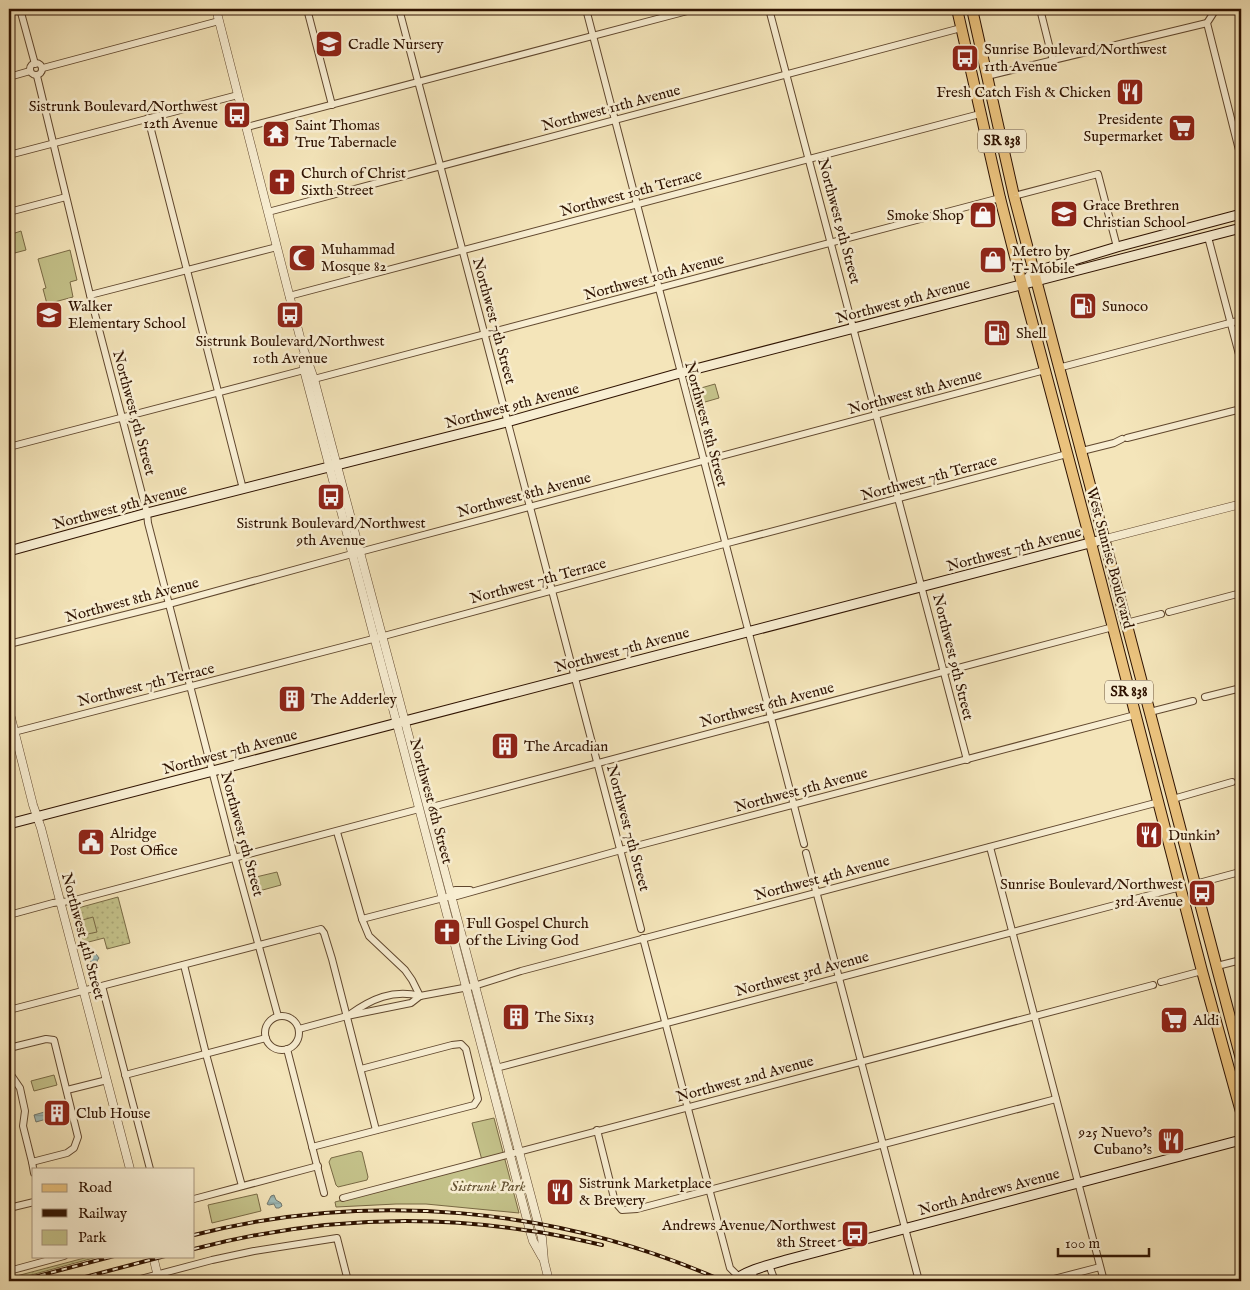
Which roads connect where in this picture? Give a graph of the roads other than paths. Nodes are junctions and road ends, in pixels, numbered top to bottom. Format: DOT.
graph roads {
  1 [pos="20,9"];
  2 [pos="216,9"];
  3 [pos="307,9"];
  4 [pos="399,9"];
  5 [pos="586,9"];
  6 [pos="695,9"];
  7 [pos="769,9"];
  8 [pos="957,9"];
  9 [pos="972,9"];
  10 [pos="1040,9"];
  11 [pos="1216,9"];
  12 [pos="219,21"];
  13 [pos="1207,23"];
  14 [pos="961,28"];
  15 [pos="593,35"];
  16 [pos="968,60"];
  17 [pos="1053,60"];
  18 [pos="35,64"];
  19 [pos="43,68"];
  20 [pos="30,71"];
  21 [pos="37,76"];
  22 [pos="787,76"];
  23 [pos="987,76"];
  24 [pos="9,77"];
  25 [pos="418,83"];
  26 [pos="238,96"];
  27 [pos="332,105"];
  28 [pos="980,114"];
  29 [pos="148,118"];
  30 [pos="614,120"];
  31 [pos="247,127"];
  32 [pos="1238,130"];
  33 [pos="52,143"];
  34 [pos="9,155"];
  35 [pos="1241,158"];
  36 [pos="809,159"];
  37 [pos="440,166"];
  38 [pos="1014,196"];
  39 [pos="66,197"];
  40 [pos="1000,198"];
  41 [pos="636,204"];
  42 [pos="9,212"];
  43 [pos="268,212"];
  44 [pos="1241,214"];
  45 [pos="1241,228"];
  46 [pos="1208,237"];
  47 [pos="831,242"];
  48 [pos="1117,247"];
  49 [pos="277,248"];
  50 [pos="463,250"];
  51 [pos="187,270"];
  52 [pos="1035,277"];
  53 [pos="1022,284"];
  54 [pos="658,289"];
  55 [pos="90,295"];
  56 [pos="290,296"];
  57 [pos="1241,320"];
  58 [pos="1231,322"];
  59 [pos="854,329"];
  60 [pos="484,334"];
  61 [pos="302,345"];
  62 [pos="1241,362"];
  63 [pos="1058,368"];
  64 [pos="304,370"];
  65 [pos="1045,370"];
  66 [pos="680,373"];
  67 [pos="314,379"];
  68 [pos="218,393"];
  69 [pos="1241,409"];
  70 [pos="876,415"];
  71 [pos="123,417"];
  72 [pos="507,422"];
  73 [pos="9,447"];
  74 [pos="1082,451"];
  75 [pos="1067,454"];
  76 [pos="703,461"];
  77 [pos="333,467"];
  78 [pos="243,489"];
  79 [pos="898,499"];
  80 [pos="1241,504"];
  81 [pos="530,506"];
  82 [pos="147,513"];
  83 [pos="1105,539"];
  84 [pos="1092,543"];
  85 [pos="724,544"];
  86 [pos="9,551"];
  87 [pos="361,551"];
  88 [pos="352,554"];
  89 [pos="922,587"];
  90 [pos="552,590"];
  91 [pos="1241,593"];
  92 [pos="169,604"];
  93 [pos="1169,612"];
  94 [pos="1162,614"];
  95 [pos="1126,623"];
  96 [pos="1113,627"];
  97 [pos="747,632"];
  98 [pos="383,635"];
  99 [pos="374,639"];
  100 [pos="9,644"];
  101 [pos="944,671"];
  102 [pos="575,677"];
  103 [pos="191,686"];
  104 [pos="1241,688"];
  105 [pos="1205,697"];
  106 [pos="1193,701"];
  107 [pos="9,710"];
  108 [pos="1150,712"];
  109 [pos="1135,715"];
  110 [pos="770,717"];
  111 [pos="401,722"];
  112 [pos="1154,728"];
  113 [pos="14,732"];
  114 [pos="967,760"];
  115 [pos="598,762"];
  116 [pos="212,771"];
  117 [pos="1232,782"];
  118 [pos="1173,799"];
  119 [pos="1158,802"];
  120 [pos="793,806"];
  121 [pos="423,808"];
  122 [pos="37,816"];
  123 [pos="9,824"];
  124 [pos="337,832"];
  125 [pos="804,844"];
  126 [pos="990,847"];
  127 [pos="621,850"];
  128 [pos="806,853"];
  129 [pos="235,857"];
  130 [pos="1236,873"];
  131 [pos="1195,884"];
  132 [pos="1181,887"];
  133 [pos="817,892"];
  134 [pos="447,897"];
  135 [pos="60,902"];
  136 [pos="1127,902"];
  137 [pos="1115,905"];
  138 [pos="9,915"];
  139 [pos="362,919"];
  140 [pos="641,929"];
  141 [pos="1012,931"];
  142 [pos="643,938"];
  143 [pos="260,946"];
  144 [pos="1196,948"];
  145 [pos="1241,960"];
  146 [pos="184,965"];
  147 [pos="1217,966"];
  148 [pos="1202,972"];
  149 [pos="472,977"];
  150 [pos="838,977"];
  151 [pos="492,979"];
  152 [pos="1161,982"];
  153 [pos="1153,985"];
  154 [pos="102,986"];
  155 [pos="471,987"];
  156 [pos="83,991"];
  157 [pos="420,996"];
  158 [pos="9,1010"];
  159 [pos="278,1016"];
  160 [pos="347,1016"];
  161 [pos="1035,1016"];
  162 [pos="666,1023"];
  163 [pos="299,1029"];
  164 [pos="266,1038"];
  165 [pos="9,1048"];
  166 [pos="287,1049"];
  167 [pos="206,1054"];
  168 [pos="1241,1054"];
  169 [pos="861,1061"];
  170 [pos="496,1068"];
  171 [pos="360,1069"];
  172 [pos="9,1072"];
  173 [pos="126,1075"];
  174 [pos="107,1080"];
  175 [pos="66,1090"];
  176 [pos="1056,1099"];
  177 [pos="688,1106"];
  178 [pos="1241,1112"];
  179 [pos="376,1130"];
  180 [pos="597,1130"];
  181 [pos="1241,1140"];
  182 [pos="883,1146"];
  183 [pos="312,1147"];
  184 [pos="514,1152"];
  185 [pos="32,1162"];
  186 [pos="318,1166"];
  187 [pos="33,1168"];
  188 [pos="130,1168"];
  189 [pos="150,1168"];
  190 [pos="1079,1183"];
  191 [pos="242,1186"];
  192 [pos="710,1191"];
  193 [pos="324,1193"];
  194 [pos="343,1198"];
  195 [pos="195,1199"];
  196 [pos="32,1202"];
  197 [pos="9,1208"];
  198 [pos="905,1229"];
  199 [pos="57,1258"];
  200 [pos="153,1258"];
  201 [pos="768,1265"];
  202 [pos="1100,1266"];
  203 [pos="9,1271"];
  204 [pos="742,1277"];
  205 [pos="158,1278"];
  206 [pos="133,1281"];
  207 [pos="348,1281"];
  208 [pos="549,1281"];
  209 [pos="758,1281"];
  210 [pos="775,1281"];
  211 [pos="919,1281"];
  212 [pos="1046,1281"];
  213 [pos="1104,1281"];
  1 -- 18 [label="street"];
  2 -- 12 [label="street, Northwest 6th Street"];
  3 -- 27 [label="street"];
  4 -- 25 [label="street, Northwest 7th Street"];
  5 -- 15 [label="street, Northwest 8th Street"];
  6 -- 15 [label="street"];
  7 -- 22 [label="street, Northwest 9th Street"];
  8 -- 14 [label="main road, West Sunrise Boulevard / SR 838"];
  9 -- 23 [label="main road, West Sunrise Boulevard / SR 838"];
  10 -- 17 [label="street"];
  11 -- 13 [label="street"];
  12 -- 19 [label="street"];
  12 -- 26 [label="street, Northwest 6th Street"];
  13 -- 17 [label="street"];
  13 -- 32 [label="street"];
  14 -- 16 [label="main road, West Sunrise Boulevard / SR 838"];
  14 -- 22 [label="street, Northwest 11th Avenue"];
  15 -- 25 [label="street"];
  15 -- 30 [label="street, Northwest 8th Street"];
  16 -- 23 [label="main road"];
  16 -- 28 [label="main road, West Sunrise Boulevard / SR 838"];
  17 -- 23 [label="street"];
  18 -- 19 [label="street"];
  18 -- 20 [label="street"];
  19 -- 21 [label="street"];
  20 -- 21 [label="street"];
  20 -- 24 [label="street"];
  21 -- 33 [label="street, Northwest 5th Street"];
  22 -- 30 [label="street, Northwest 11th Avenue"];
  22 -- 36 [label="street, Northwest 9th Street"];
  23 -- 38 [label="main road, West Sunrise Boulevard / SR 838"];
  25 -- 27 [label="street"];
  25 -- 37 [label="street, Northwest 7th Street"];
  26 -- 29 [label="street"];
  26 -- 31 [label="street, Northwest 6th Street"];
  27 -- 31 [label="street"];
  28 -- 36 [label="street, Northwest 10th Terrace"];
  28 -- 40 [label="main road, West Sunrise Boulevard / SR 838"];
  29 -- 33 [label="street"];
  29 -- 51 [label="street"];
  30 -- 37 [label="street, Northwest 11th Avenue"];
  30 -- 41 [label="street, Northwest 8th Street"];
  31 -- 43 [label="street, Northwest 6th Street"];
  32 -- 35 [label="street"];
  33 -- 34 [label="street"];
  33 -- 39 [label="street, Northwest 5th Street"];
  36 -- 41 [label="street, Northwest 10th Terrace"];
  36 -- 47 [label="street, Northwest 9th Street"];
  37 -- 43 [label="street, Northwest 11th Avenue"];
  37 -- 50 [label="street, Northwest 7th Street"];
  38 -- 48 [label="street"];
  38 -- 52 [label="main road, West Sunrise Boulevard / SR 838"];
  39 -- 42 [label="street"];
  39 -- 55 [label="street, Northwest 5th Street"];
  40 -- 47 [label="street, Northwest 10th Avenue"];
  40 -- 53 [label="main road, West Sunrise Boulevard / SR 838"];
  41 -- 50 [label="street, Northwest 10th Terrace"];
  41 -- 54 [label="street, Northwest 8th Street"];
  43 -- 49 [label="street, Northwest 6th Street"];
  44 -- 48 [label="main road"];
  45 -- 46 [label="main road"];
  46 -- 52 [label="main road"];
  46 -- 58 [label="street"];
  47 -- 54 [label="street, Northwest 10th Avenue"];
  47 -- 59 [label="street, Northwest 9th Street"];
  48 -- 52 [label="main road"];
  49 -- 51 [label="street"];
  49 -- 56 [label="street, Northwest 6th Street"];
  50 -- 56 [label="street, Northwest 10th Terrace"];
  50 -- 60 [label="street, Northwest 7th Street"];
  51 -- 55 [label="street"];
  51 -- 68 [label="street"];
  52 -- 53 [label="main road"];
  52 -- 63 [label="main road, West Sunrise Boulevard / SR 838"];
  53 -- 59 [label="main road, Northwest 9th Avenue"];
  53 -- 65 [label="main road, West Sunrise Boulevard / SR 838"];
  54 -- 60 [label="street, Northwest 10th Avenue"];
  54 -- 66 [label="street, Northwest 8th Street"];
  55 -- 71 [label="street, Northwest 5th Street"];
  56 -- 61 [label="street, Northwest 6th Street"];
  57 -- 58 [label="street"];
  58 -- 62 [label="street"];
  58 -- 63 [label="street"];
  59 -- 66 [label="main road, Northwest 9th Avenue"];
  59 -- 70 [label="street, Northwest 9th Street"];
  60 -- 67 [label="street, Northwest 10th Avenue"];
  60 -- 72 [label="street, Northwest 7th Street"];
  61 -- 64 [label="street, Northwest 6th Street"];
  61 -- 67 [label="street, Northwest 6th Street"];
  63 -- 74 [label="main road, West Sunrise Boulevard / SR 838"];
  64 -- 68 [label="street"];
  64 -- 77 [label="street, Northwest 6th Street"];
  65 -- 70 [label="street, Northwest 8th Avenue"];
  65 -- 75 [label="main road, West Sunrise Boulevard / SR 838"];
  66 -- 72 [label="main road, Northwest 9th Avenue"];
  66 -- 76 [label="street, Northwest 8th Street"];
  67 -- 77 [label="street, Northwest 6th Street"];
  68 -- 71 [label="street"];
  68 -- 78 [label="street"];
  69 -- 74 [label="street"];
  70 -- 76 [label="street, Northwest 8th Avenue"];
  70 -- 79 [label="street, Northwest 9th Street"];
  71 -- 73 [label="street"];
  71 -- 82 [label="street, Northwest 5th Street"];
  72 -- 77 [label="main road, Northwest 9th Avenue"];
  72 -- 81 [label="street, Northwest 7th Street"];
  74 -- 83 [label="main road, West Sunrise Boulevard / SR 838"];
  75 -- 79 [label="street, Northwest 7th Terrace"];
  75 -- 84 [label="main road, West Sunrise Boulevard / SR 838"];
  76 -- 81 [label="street, Northwest 8th Avenue"];
  76 -- 85 [label="street, Northwest 8th Street"];
  77 -- 78 [label="main road, Northwest 9th Avenue"];
  77 -- 87 [label="street, Northwest 6th Street"];
  77 -- 88 [label="street, Northwest 6th Street"];
  78 -- 82 [label="main road, Northwest 9th Avenue"];
  79 -- 85 [label="street, Northwest 7th Terrace"];
  79 -- 89 [label="street, Northwest 9th Street"];
  80 -- 83 [label="street, Northwest 7th Avenue"];
  81 -- 87 [label="street, Northwest 8th Avenue"];
  81 -- 90 [label="street, Northwest 7th Street"];
  82 -- 86 [label="main road, Northwest 9th Avenue"];
  82 -- 92 [label="street, Northwest 5th Street"];
  83 -- 84 [label="main road, Northwest 7th Avenue"];
  83 -- 95 [label="main road, West Sunrise Boulevard / SR 838"];
  84 -- 89 [label="main road, Northwest 7th Avenue"];
  84 -- 96 [label="main road, West Sunrise Boulevard / SR 838"];
  85 -- 90 [label="street, Northwest 7th Terrace"];
  85 -- 97 [label="street, Northwest 8th Street"];
  87 -- 88 [label="street, Northwest 8th Avenue"];
  87 -- 98 [label="street, Northwest 6th Street"];
  88 -- 92 [label="street, Northwest 8th Avenue"];
  88 -- 99 [label="street, Northwest 6th Street"];
  89 -- 97 [label="main road, Northwest 7th Avenue"];
  89 -- 101 [label="street, Northwest 9th Street"];
  90 -- 98 [label="street, Northwest 7th Terrace"];
  90 -- 102 [label="street, Northwest 7th Street"];
  91 -- 93 [label="street"];
  92 -- 100 [label="street, Northwest 8th Avenue"];
  92 -- 103 [label="street, Northwest 5th Street"];
  94 -- 95 [label="street"];
  95 -- 108 [label="main road, West Sunrise Boulevard / SR 838"];
  96 -- 101 [label="street, Northwest 6th Avenue"];
  96 -- 109 [label="main road, West Sunrise Boulevard / SR 838"];
  97 -- 102 [label="main road, Northwest 7th Avenue"];
  97 -- 110 [label="street, Northwest 8th Street"];
  98 -- 99 [label="street, Northwest 7th Terrace"];
  98 -- 111 [label="street, Northwest 6th Street"];
  99 -- 103 [label="street, Northwest 7th Terrace"];
  99 -- 111 [label="street, Northwest 6th Street"];
  101 -- 110 [label="street, Northwest 6th Avenue"];
  101 -- 114 [label="street, Northwest 9th Street"];
  102 -- 111 [label="main road, Northwest 7th Avenue"];
  102 -- 115 [label="street, Northwest 7th Street"];
  103 -- 113 [label="street, Northwest 7th Terrace"];
  103 -- 116 [label="street, Northwest 5th Street"];
  104 -- 105 [label="street"];
  106 -- 108 [label="street"];
  107 -- 113 [label="street, Northwest 4th Street"];
  108 -- 112 [label="main road, West Sunrise Boulevard / SR 838"];
  109 -- 112 [label="main road"];
  109 -- 114 [label="street, Northwest 5th Avenue"];
  109 -- 119 [label="main road, West Sunrise Boulevard / SR 838"];
  110 -- 115 [label="street, Northwest 6th Avenue"];
  110 -- 120 [label="street, Northwest 8th Street"];
  111 -- 116 [label="main road, Northwest 7th Avenue"];
  111 -- 121 [label="street, Northwest 6th Street"];
  112 -- 118 [label="main road, West Sunrise Boulevard / SR 838"];
  113 -- 122 [label="street, Northwest 4th Street"];
  114 -- 120 [label="street, Northwest 5th Avenue"];
  115 -- 121 [label="street, Northwest 6th Avenue"];
  115 -- 127 [label="street, Northwest 7th Street"];
  116 -- 122 [label="main road, Northwest 7th Avenue"];
  116 -- 129 [label="street, Northwest 5th Street"];
  117 -- 118 [label="street"];
  118 -- 131 [label="main road, West Sunrise Boulevard / SR 838"];
  119 -- 126 [label="street, Northwest 4th Avenue"];
  119 -- 132 [label="main road, West Sunrise Boulevard / SR 838"];
  120 -- 125 [label="street, Northwest 8th Street"];
  120 -- 127 [label="street, Northwest 5th Avenue"];
  121 -- 124 [label="street, Northwest 6th Avenue"];
  121 -- 134 [label="street, Northwest 6th Street"];
  122 -- 123 [label="main road, Northwest 7th Avenue"];
  122 -- 135 [label="street, Northwest 4th Street"];
  124 -- 129 [label="street, Northwest 6th Avenue"];
  124 -- 139 [label="street"];
  126 -- 133 [label="street, Northwest 4th Avenue"];
  126 -- 141 [label="street"];
  127 -- 134 [label="street, Northwest 5th Avenue"];
  127 -- 140 [label="street, Northwest 7th Street"];
  128 -- 133 [label="street"];
  129 -- 135 [label="street, Northwest 6th Avenue"];
  129 -- 143 [label="street, Northwest 5th Street"];
  130 -- 131 [label="street"];
  131 -- 147 [label="main road, West Sunrise Boulevard / SR 838"];
  132 -- 136 [label="street"];
  132 -- 144 [label="main road, West Sunrise Boulevard / SR 838"];
  133 -- 142 [label="street, Northwest 4th Avenue"];
  133 -- 150 [label="street"];
  134 -- 139 [label="street, Northwest 5th Avenue"];
  134 -- 149 [label="street, Northwest 6th Street"];
  134 -- 155 [label="street, Northwest 6th Street"];
  135 -- 138 [label="street, Northwest 6th Avenue"];
  135 -- 156 [label="street, Northwest 4th Street"];
  137 -- 141 [label="street, Northwest 3rd Avenue"];
  139 -- 157 [label="street"];
  141 -- 150 [label="street, Northwest 3rd Avenue"];
  141 -- 161 [label="street"];
  142 -- 151 [label="street, Northwest 4th Avenue"];
  142 -- 162 [label="street"];
  143 -- 146 [label="street"];
  143 -- 159 [label="street, Northwest 5th Street"];
  143 -- 160 [label="street"];
  144 -- 147 [label="main road"];
  144 -- 148 [label="main road, West Sunrise Boulevard / SR 838"];
  145 -- 147 [label="street"];
  146 -- 154 [label="street"];
  146 -- 167 [label="street"];
  147 -- 168 [label="main road, West Sunrise Boulevard / SR 838"];
  148 -- 152 [label="street"];
  148 -- 178 [label="main road, West Sunrise Boulevard / SR 838"];
  149 -- 151 [label="street, Northwest 4th Avenue"];
  149 -- 155 [label="street, Northwest 6th Street"];
  150 -- 162 [label="street, Northwest 3rd Avenue"];
  150 -- 169 [label="street"];
  151 -- 155 [label="street, Northwest 4th Avenue"];
  153 -- 161 [label="street, Northwest 2nd Avenue"];
  154 -- 156 [label="street"];
  154 -- 173 [label="street"];
  155 -- 157 [label="street, Northwest 4th Avenue"];
  155 -- 170 [label="street, Northwest 6th Street"];
  155 -- 184 [label="street, Northwest 6th Street"];
  156 -- 158 [label="street"];
  156 -- 174 [label="street, Northwest 4th Street"];
  157 -- 160 [label="street, Northwest 4th Avenue"];
  157 -- 160 [label="street, Northwest 4th Avenue"];
  159 -- 163 [label="street"];
  159 -- 164 [label="street"];
  160 -- 163 [label="street, Northwest 4th Avenue"];
  160 -- 171 [label="street"];
  161 -- 169 [label="street, Northwest 2nd Avenue"];
  161 -- 176 [label="street"];
  162 -- 170 [label="street, Northwest 3rd Avenue"];
  162 -- 177 [label="street"];
  163 -- 166 [label="street"];
  164 -- 166 [label="street"];
  164 -- 167 [label="street"];
  165 -- 175 [label="street"];
  166 -- 183 [label="street"];
  167 -- 173 [label="street"];
  167 -- 191 [label="street"];
  169 -- 177 [label="street, Northwest 2nd Avenue"];
  169 -- 182 [label="street"];
  170 -- 184 [label="street, Northwest 6th Street"];
  171 -- 179 [label="street"];
  171 -- 179 [label="street"];
  172 -- 185 [label="street"];
  173 -- 189 [label="street"];
  174 -- 175 [label="street"];
  174 -- 188 [label="street, Northwest 4th Street"];
  175 -- 185 [label="street"];
  176 -- 182 [label="street"];
  176 -- 190 [label="street"];
  177 -- 180 [label="street, Northwest 2nd Avenue"];
  177 -- 192 [label="street"];
  179 -- 183 [label="street"];
  180 -- 184 [label="street, Northwest 2nd Avenue"];
  180 -- 192 [label="street"];
  181 -- 190 [label="main road, North Andrews Avenue"];
  182 -- 192 [label="street"];
  182 -- 198 [label="street"];
  183 -- 186 [label="street"];
  184 -- 194 [label="street, Northwest 2nd Avenue"];
  184 -- 208 [label="street, Northwest 6th Street"];
  185 -- 187 [label="street"];
  186 -- 191 [label="street"];
  186 -- 193 [label="street"];
  190 -- 198 [label="main road, North Andrews Avenue"];
  190 -- 202 [label="street"];
  191 -- 195 [label="street"];
  192 -- 204 [label="street"];
  196 -- 197 [label="street"];
  198 -- 201 [label="main road, North Andrews Avenue"];
  198 -- 211 [label="street"];
  199 -- 203 [label="street"];
  200 -- 205 [label="street"];
  201 -- 204 [label="main road, North Andrews Avenue"];
  201 -- 210 [label="street"];
  202 -- 212 [label="street"];
  202 -- 213 [label="street"];
  204 -- 209 [label="street"];
  205 -- 206 [label="street"];
  205 -- 207 [label="street"];
}
